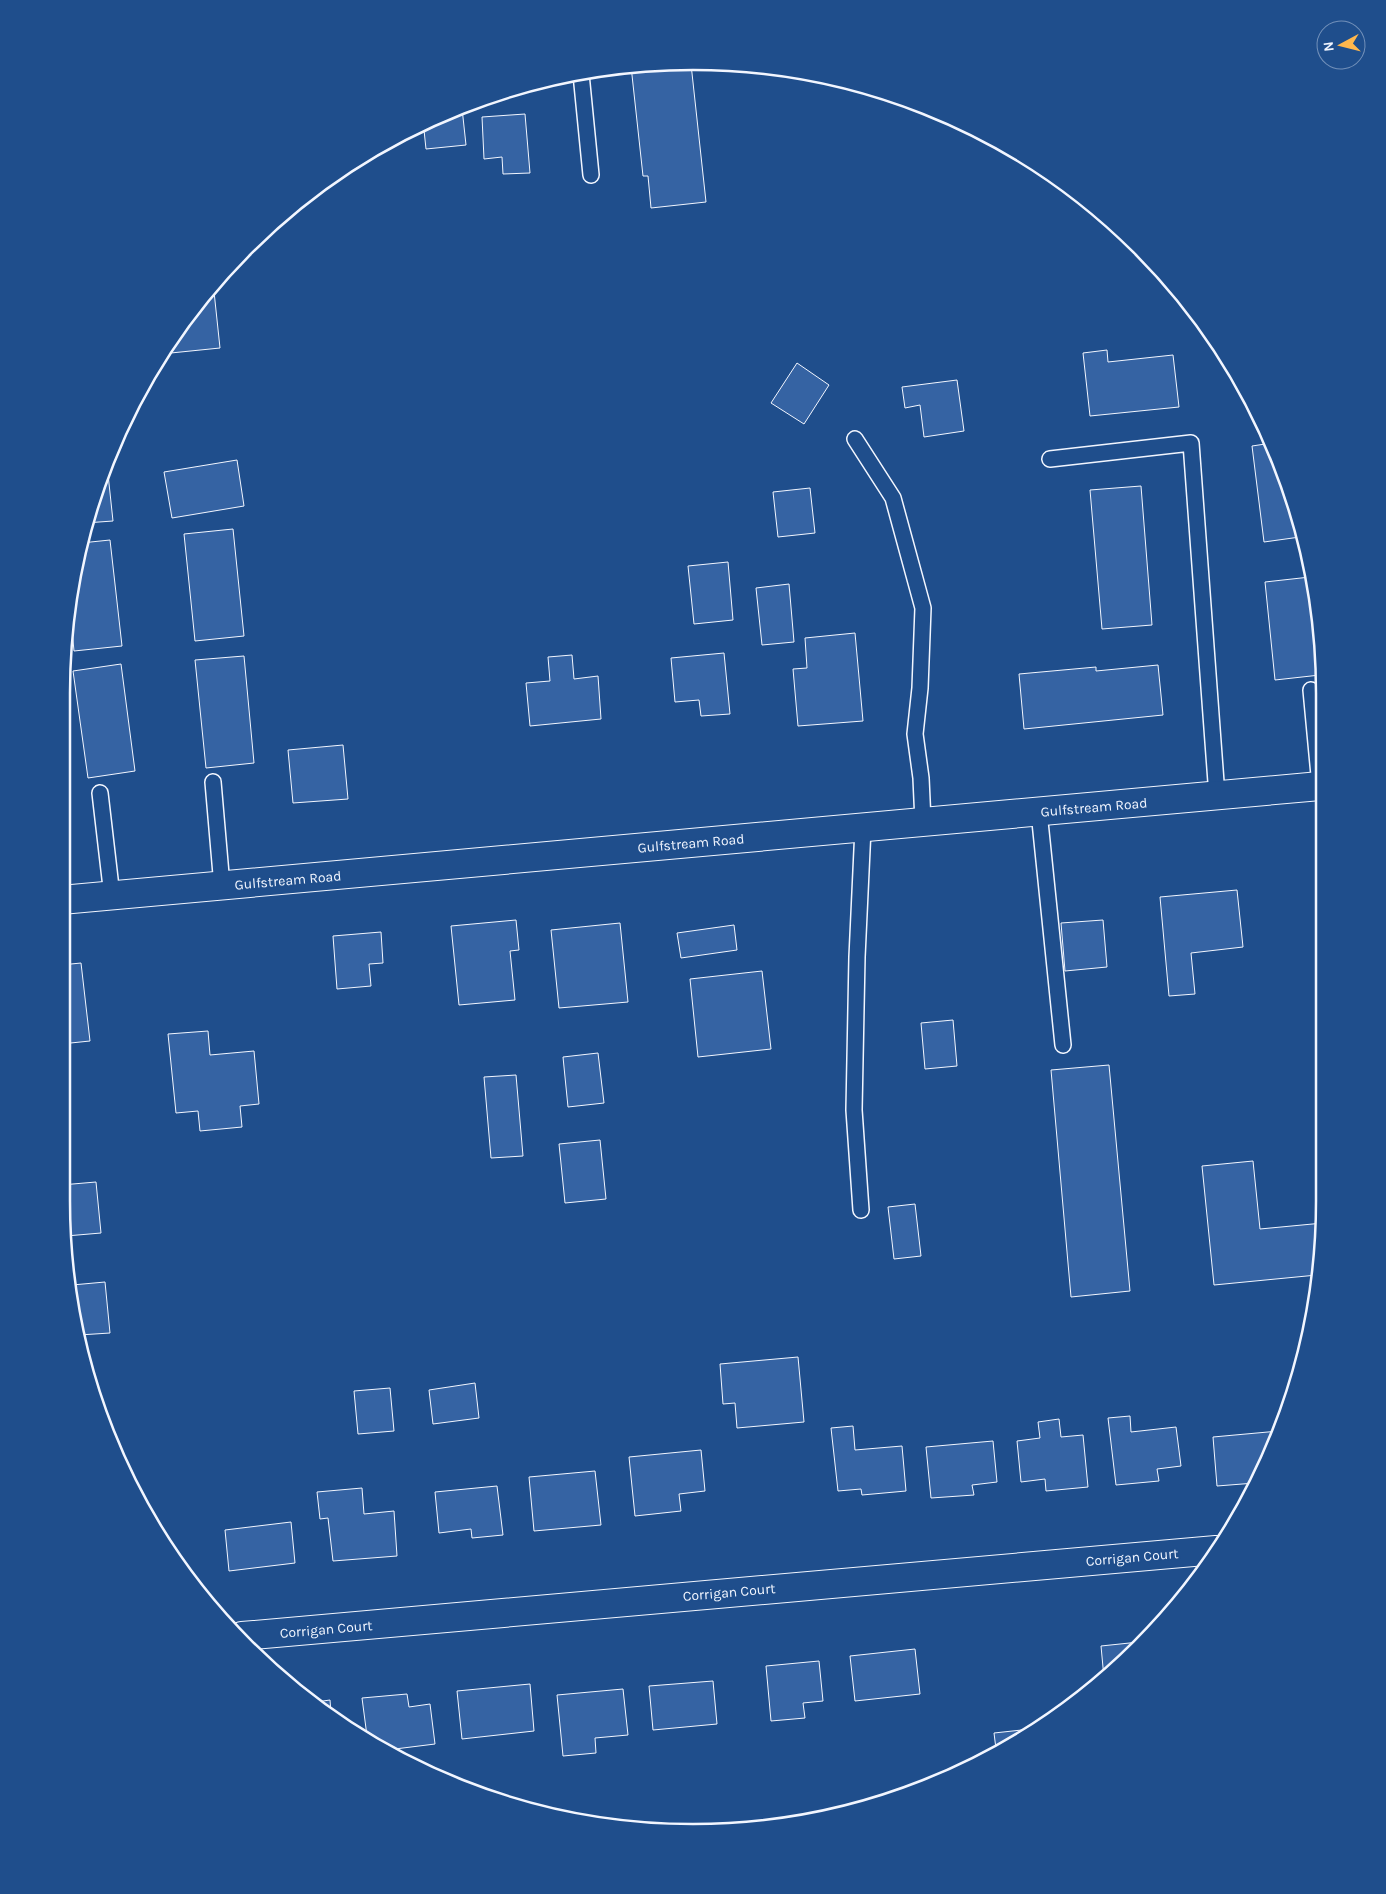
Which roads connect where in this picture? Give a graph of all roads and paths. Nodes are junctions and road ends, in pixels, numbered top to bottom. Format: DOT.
graph roads {
  1 [pos="582,80"];
  2 [pos="591,175"];
  3 [pos="854,438"];
  4 [pos="1050,459"];
  5 [pos="1311,690"];
  6 [pos="1316,743"];
  7 [pos="214,782"];
  8 [pos="1316,786"];
  9 [pos="100,793"];
  10 [pos="1217,796"];
  11 [pos="1039,812"];
  12 [pos="923,822"];
  13 [pos="863,828"];
  14 [pos="222,886"];
  15 [pos="112,896"];
  16 [pos="70,899"];
  17 [pos="1063,1045"];
  18 [pos="861,1210"];
  19 [pos="1208,1551"];
  20 [pos="246,1636"];
  1 -- 2 [label="lane"];
  3 -- 12 [label="lane"];
  4 -- 10 [label="lane"];
  5 -- 6 [label="lane"];
  7 -- 14 [label="lane"];
  8 -- 10 [label="street, Gulfstream Road"];
  9 -- 15 [label="lane"];
  10 -- 11 [label="street, Gulfstream Road"];
  11 -- 12 [label="street, Gulfstream Road"];
  11 -- 17 [label="lane"];
  12 -- 13 [label="street, Gulfstream Road"];
  13 -- 14 [label="street, Gulfstream Road"];
  13 -- 18 [label="lane"];
  14 -- 15 [label="street, Gulfstream Road"];
  15 -- 16 [label="street, Gulfstream Road"];
  19 -- 20 [label="street, Corrigan Court"];
}
